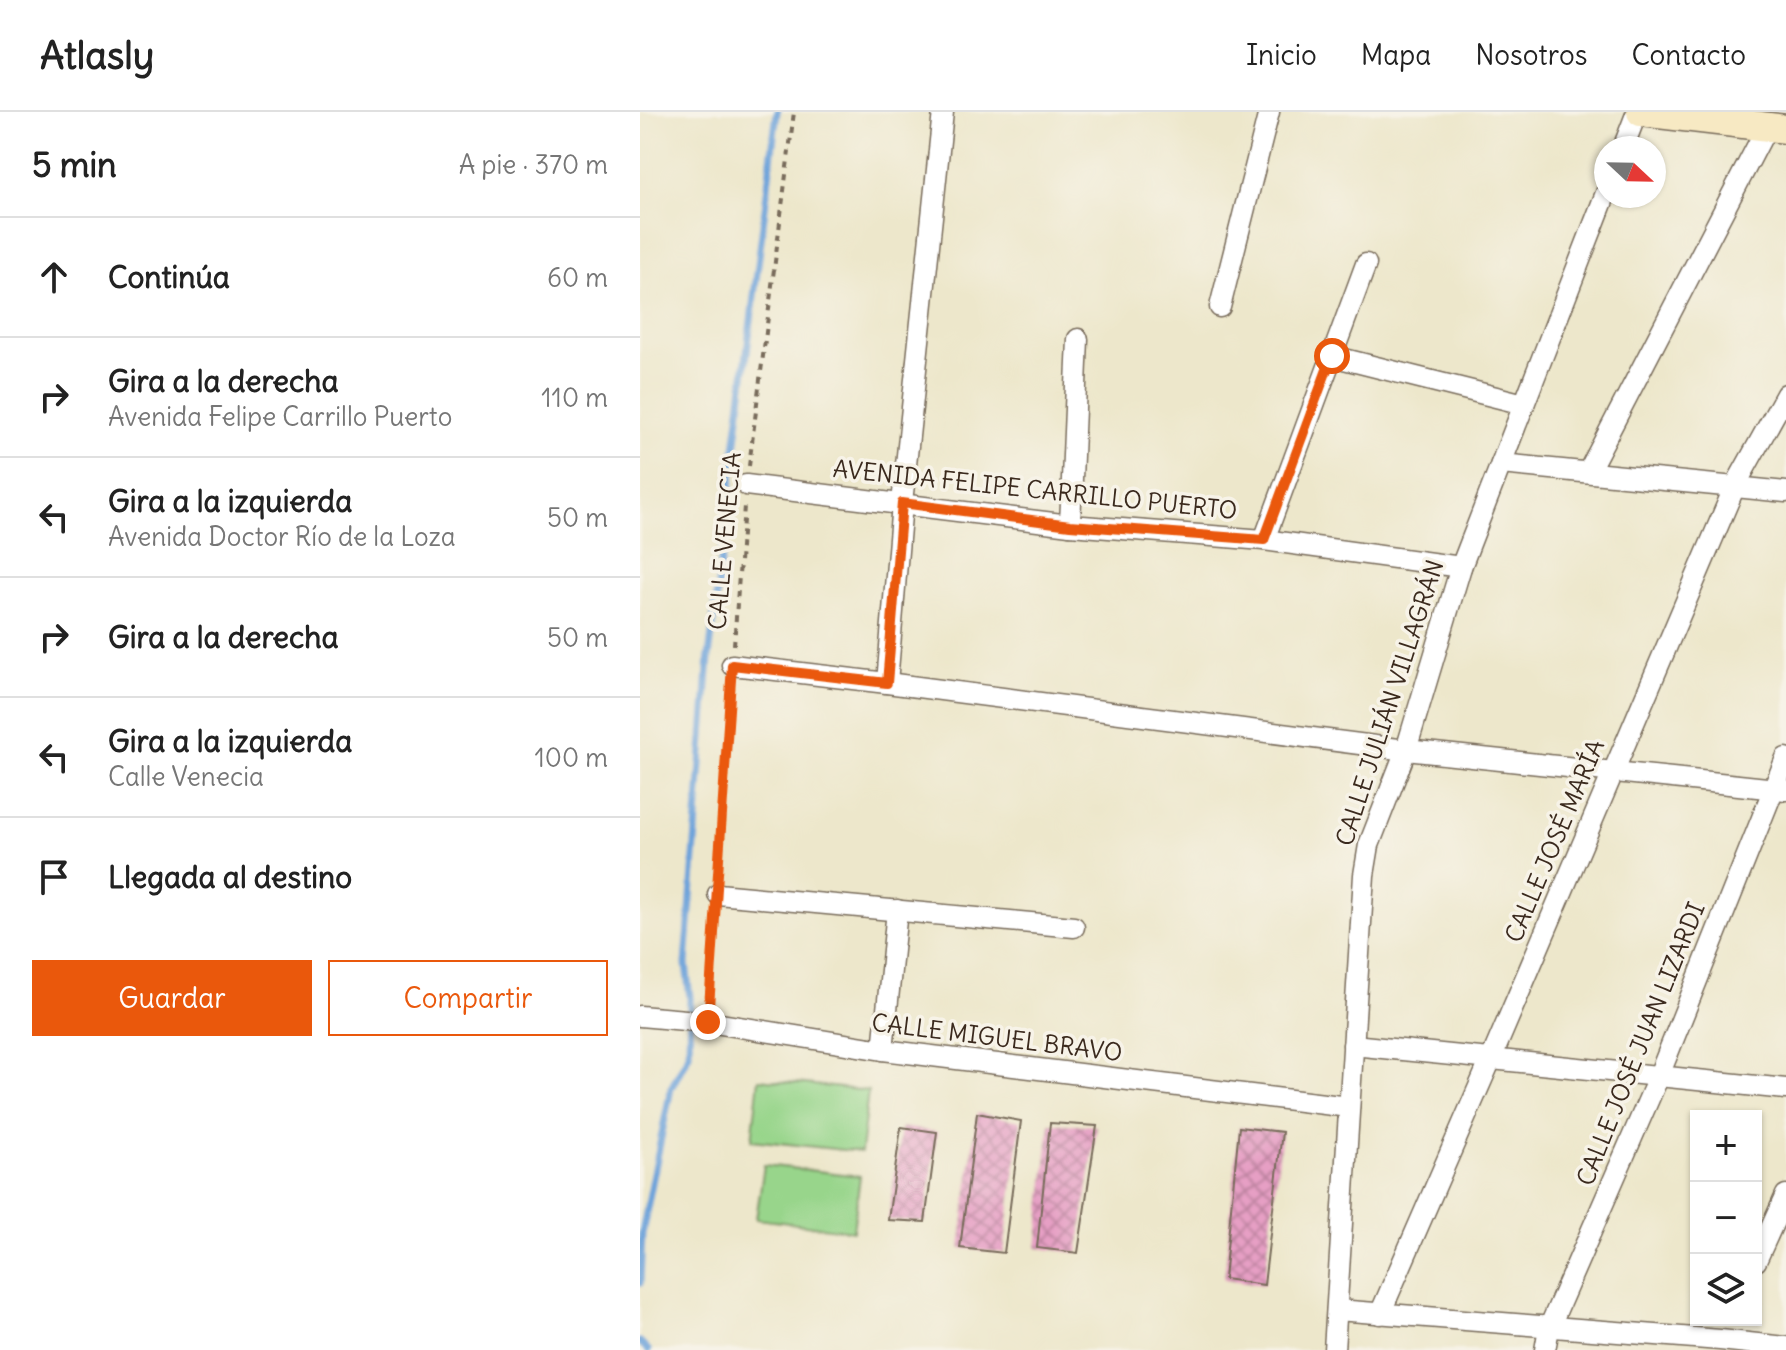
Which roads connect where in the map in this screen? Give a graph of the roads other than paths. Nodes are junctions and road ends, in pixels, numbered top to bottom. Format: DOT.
graph roads {
  1 [pos="943,112"];
  2 [pos="1269,112"];
  3 [pos="1639,112"];
  4 [pos="1777,128"];
  5 [pos="1628,136"];
  6 [pos="1600,208"];
  7 [pos="1366,264"];
  8 [pos="1220,307"];
  9 [pos="1078,339"];
  10 [pos="1332,356"];
  11 [pos="1786,394"];
  12 [pos="1524,404"];
  13 [pos="1501,464"];
  14 [pos="1588,472"];
  15 [pos="746,485"];
  16 [pos="1735,486"];
  17 [pos="1786,492"];
  18 [pos="902,503"];
  19 [pos="1070,525"];
  20 [pos="1264,540"];
  21 [pos="1461,567"];
  22 [pos="732,665"];
  23 [pos="887,683"];
  24 [pos="1406,750"];
  25 [pos="1786,758"];
  26 [pos="1613,772"];
  27 [pos="1779,789"];
  28 [pos="718,894"];
  29 [pos="897,910"];
  30 [pos="1074,927"];
  31 [pos="640,1016"];
  32 [pos="1353,1045"];
  33 [pos="883,1050"];
  34 [pos="1491,1059"];
  35 [pos="1658,1078"];
  36 [pos="1786,1089"];
  37 [pos="1349,1107"];
  38 [pos="1786,1195"];
  39 [pos="1759,1254"];
  40 [pos="1337,1310"];
  41 [pos="1380,1314"];
  42 [pos="1727,1326"];
  43 [pos="1549,1328"];
  44 [pos="1719,1345"];
  45 [pos="1786,1347"];
  46 [pos="1334,1350"];
  47 [pos="1545,1350"];
  1 -- 18 [label="street"];
  2 -- 8 [label="street"];
  3 -- 4 [label="main road"];
  3 -- 5 [label="street"];
  4 -- 14 [label="street"];
  6 -- 12 [label="street, CALLE JULIÁN VILLAGRÁN"];
  7 -- 10 [label="street"];
  9 -- 19 [label="street"];
  10 -- 12 [label="street"];
  10 -- 20 [label="street"];
  11 -- 16 [label="street, CALLE JOSÉ MARÍA"];
  12 -- 13 [label="street, CALLE JULIÁN VILLAGRÁN"];
  13 -- 14 [label="street"];
  13 -- 21 [label="street, CALLE JULIÁN VILLAGRÁN"];
  14 -- 16 [label="street"];
  15 -- 18 [label="street, AVENIDA FELIPE CARRILLO PUERTO"];
  16 -- 17 [label="street"];
  16 -- 26 [label="street, CALLE JOSÉ MARÍA"];
  18 -- 19 [label="street, AVENIDA FELIPE CARRILLO PUERTO"];
  18 -- 23 [label="street"];
  19 -- 20 [label="street, AVENIDA FELIPE CARRILLO PUERTO"];
  20 -- 21 [label="street, AVENIDA FELIPE CARRILLO PUERTO"];
  21 -- 24 [label="street, CALLE JULIÁN VILLAGRÁN"];
  22 -- 23 [label="street"];
  23 -- 24 [label="street"];
  24 -- 26 [label="street"];
  24 -- 32 [label="street, CALLE JULIÁN VILLAGRÁN"];
  25 -- 27 [label="street, CALLE JOSÉ JUAN LIZARDI"];
  26 -- 27 [label="street"];
  26 -- 34 [label="street, CALLE JOSÉ MARÍA"];
  27 -- 35 [label="street, CALLE JOSÉ JUAN LIZARDI"];
  28 -- 29 [label="street"];
  29 -- 30 [label="street"];
  29 -- 33 [label="street"];
  31 -- 33 [label="street, CALLE MIGUEL BRAVO"];
  32 -- 34 [label="street"];
  32 -- 37 [label="street, CALLE JULIÁN VILLAGRÁN"];
  33 -- 37 [label="street, CALLE MIGUEL BRAVO"];
  34 -- 35 [label="street"];
  34 -- 41 [label="street, CALLE JOSÉ MARÍA"];
  35 -- 36 [label="street"];
  35 -- 43 [label="street, CALLE JOSÉ JUAN LIZARDI"];
  37 -- 40 [label="street, CALLE JULIÁN VILLAGRÁN"];
  38 -- 39 [label="street"];
  40 -- 41 [label="street"];
  40 -- 46 [label="street, CALLE JULIÁN VILLAGRÁN"];
  41 -- 43 [label="street"];
  42 -- 44 [label="street"];
  43 -- 44 [label="street"];
  43 -- 47 [label="street, CALLE JOSÉ JUAN LIZARDI"];
  44 -- 45 [label="street"];
}
